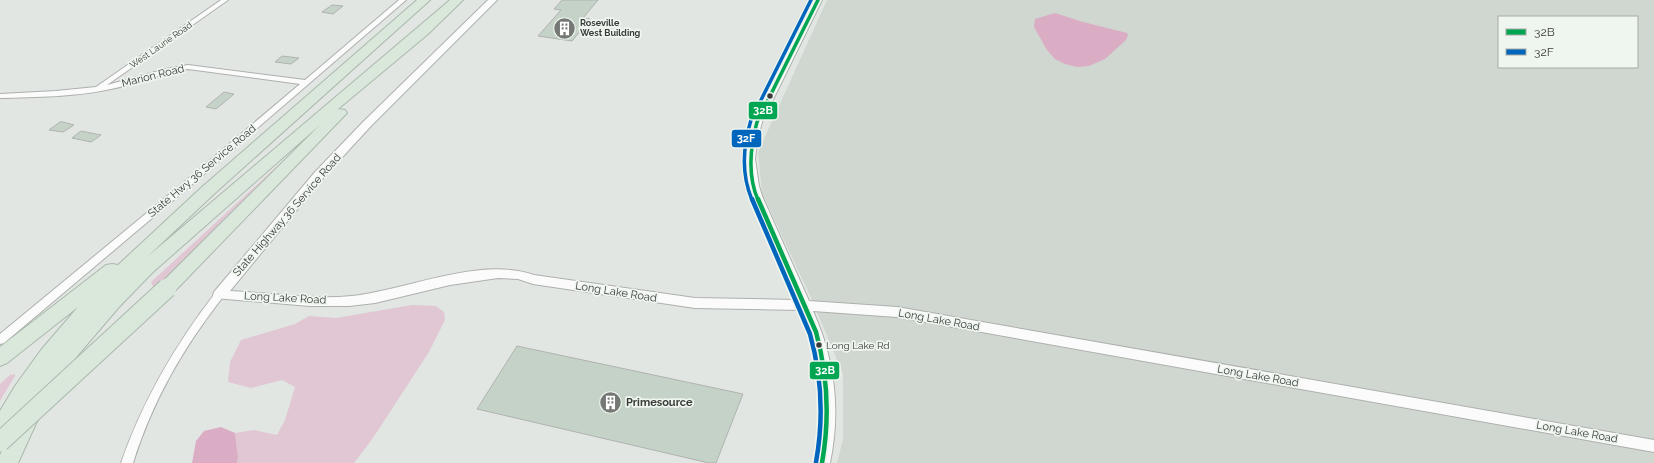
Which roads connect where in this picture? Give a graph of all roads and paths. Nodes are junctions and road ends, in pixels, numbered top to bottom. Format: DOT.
graph roads {
  1 [pos="225,0"];
  2 [pos="402,0"];
  3 [pos="424,0"];
  4 [pos="457,0"];
  5 [pos="493,0"];
  6 [pos="818,0"];
  7 [pos="431,24"];
  8 [pos="306,82"];
  9 [pos="97,89"];
  10 [pos="0,96"];
  11 [pos="187,209"];
  12 [pos="94,285"];
  13 [pos="219,295"];
  14 [pos="803,304"];
  15 [pos="0,340"];
  16 [pos="0,358"];
  17 [pos="0,367"];
  18 [pos="0,430"];
  19 [pos="0,442"];
  20 [pos="1654,446"];
  21 [pos="7,463"];
  22 [pos="127,463"];
  23 [pos="822,463"];
  1 -- 9 [label="street, West Laurie Road"];
  2 -- 8 [label="street, State Hwy 36 Service Road"];
  3 -- 11 [label="highway"];
  4 -- 7 [label="highway"];
  5 -- 13 [label="street, State Highway 36 Service Road"];
  6 -- 14 [label="street"];
  7 -- 19 [label="highway, bridge"];
  7 -- 21 [label="highway"];
  8 -- 9 [label="street, Marion Road"];
  8 -- 15 [label="street, State Hwy 36 Service Road"];
  9 -- 10 [label="street, Marion Road"];
  11 -- 12 [label="highway"];
  11 -- 18 [label="highway"];
  12 -- 16 [label="highway"];
  12 -- 17 [label="highway"];
  13 -- 14 [label="street, Long Lake Road"];
  13 -- 22 [label="street, State Highway 36 Service Road"];
  14 -- 20 [label="street, Long Lake Road"];
  14 -- 23 [label="street"];
}
